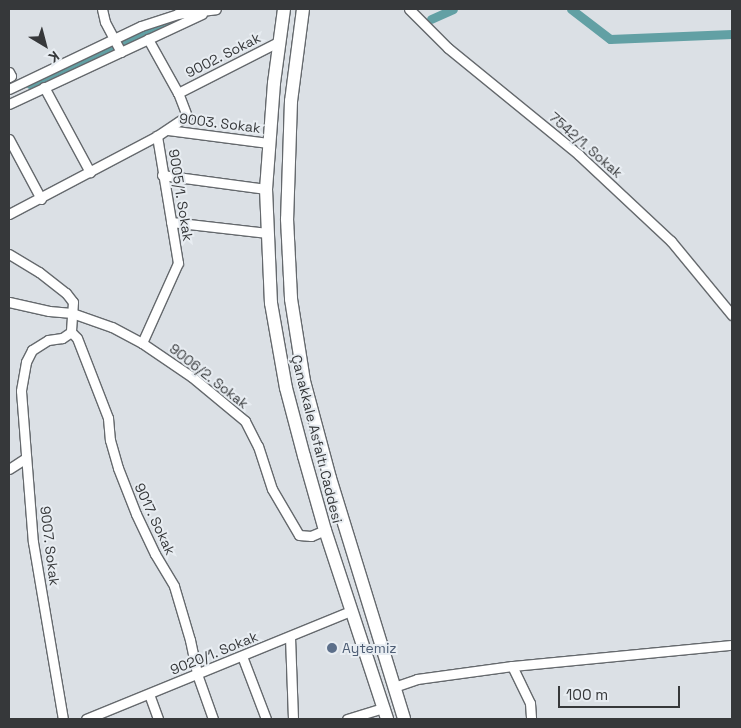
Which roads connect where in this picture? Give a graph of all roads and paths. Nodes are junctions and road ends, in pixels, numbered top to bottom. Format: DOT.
graph roads {
  1 [pos="102,9"];
  2 [pos="213,9"];
  3 [pos="284,9"];
  4 [pos="303,9"];
  5 [pos="409,9"];
  6 [pos="114,37"];
  7 [pos="148,39"];
  8 [pos="280,41"];
  9 [pos="121,52"];
  10 [pos="9,72"];
  11 [pos="9,77"];
  12 [pos="44,87"];
  13 [pos="9,89"];
  14 [pos="178,93"];
  15 [pos="9,104"];
  16 [pos="168,130"];
  17 [pos="157,136"];
  18 [pos="9,139"];
  19 [pos="268,143"];
  20 [pos="90,172"];
  21 [pos="162,175"];
  22 [pos="266,189"];
  23 [pos="41,199"];
  24 [pos="9,214"];
  25 [pos="171,222"];
  26 [pos="266,232"];
  27 [pos="9,254"];
  28 [pos="10,299"];
  29 [pos="72,313"];
  30 [pos="732,315"];
  31 [pos="70,332"];
  32 [pos="142,344"];
  33 [pos="26,458"];
  34 [pos="9,469"];
  35 [pos="325,530"];
  36 [pos="351,612"];
  37 [pos="290,637"];
  38 [pos="732,645"];
  39 [pos="242,656"];
  40 [pos="512,666"];
  41 [pos="197,674"];
  42 [pos="394,687"];
  43 [pos="149,694"];
  44 [pos="386,714"];
  45 [pos="102,716"];
  46 [pos="63,719"];
  47 [pos="86,719"];
  48 [pos="158,719"];
  49 [pos="213,719"];
  50 [pos="266,719"];
  51 [pos="293,719"];
  52 [pos="347,719"];
  53 [pos="404,719"];
  54 [pos="532,719"];
  1 -- 6 [label="street"];
  2 -- 6 [label="street"];
  2 -- 7 [label="street"];
  3 -- 8 [label="highway, Çanakkale Asfaltı Caddesi"];
  4 -- 42 [label="highway, Çanakkale Asfaltı Caddesi"];
  5 -- 30 [label="street, 7542/1. Sokak"];
  6 -- 9 [label="street"];
  6 -- 13 [label="street"];
  7 -- 9 [label="street"];
  7 -- 14 [label="street, 9005/1. Sokak"];
  8 -- 14 [label="street, 9002. Sokak"];
  8 -- 19 [label="highway, Çanakkale Asfaltı Caddesi"];
  9 -- 12 [label="street"];
  10 -- 11 [label="street"];
  12 -- 15 [label="street"];
  12 -- 20 [label="street"];
  14 -- 16 [label="street, 9005/1. Sokak"];
  16 -- 17 [label="street, 9005/1. Sokak"];
  16 -- 19 [label="street, 9003. Sokak"];
  17 -- 20 [label="street"];
  17 -- 21 [label="street, 9005/1. Sokak"];
  18 -- 23 [label="street"];
  19 -- 22 [label="highway, Çanakkale Asfaltı Caddesi"];
  20 -- 23 [label="street"];
  21 -- 22 [label="street"];
  21 -- 25 [label="street, 9005/1. Sokak"];
  22 -- 26 [label="highway, Çanakkale Asfaltı Caddesi"];
  23 -- 24 [label="street"];
  25 -- 26 [label="street"];
  25 -- 32 [label="street, 9005/1. Sokak"];
  26 -- 35 [label="highway, Çanakkale Asfaltı Caddesi"];
  27 -- 29 [label="street"];
  28 -- 29 [label="street, 9006/2. Sokak"];
  29 -- 31 [label="street"];
  29 -- 32 [label="street, 9006/2. Sokak"];
  31 -- 33 [label="street, 9007. Sokak"];
  31 -- 41 [label="street, 9017. Sokak"];
  32 -- 35 [label="street, 9006/2. Sokak"];
  33 -- 34 [label="street"];
  33 -- 46 [label="street, 9007. Sokak"];
  35 -- 36 [label="highway, Çanakkale Asfaltı Caddesi"];
  36 -- 37 [label="street, 9020/1. Sokak"];
  36 -- 44 [label="highway, Çanakkale Asfaltı Caddesi"];
  37 -- 39 [label="street, 9020/1. Sokak"];
  37 -- 51 [label="street"];
  38 -- 40 [label="street"];
  39 -- 41 [label="street, 9020/1. Sokak"];
  39 -- 50 [label="street"];
  40 -- 42 [label="street"];
  40 -- 54 [label="street"];
  41 -- 43 [label="street, 9020/1. Sokak"];
  41 -- 49 [label="street, 9017. Sokak"];
  42 -- 53 [label="highway, Çanakkale Asfaltı Caddesi"];
  43 -- 45 [label="street, 9020/1. Sokak"];
  43 -- 48 [label="street"];
  44 -- 52 [label="street"];
  45 -- 47 [label="street, 9020/1. Sokak"];
}
